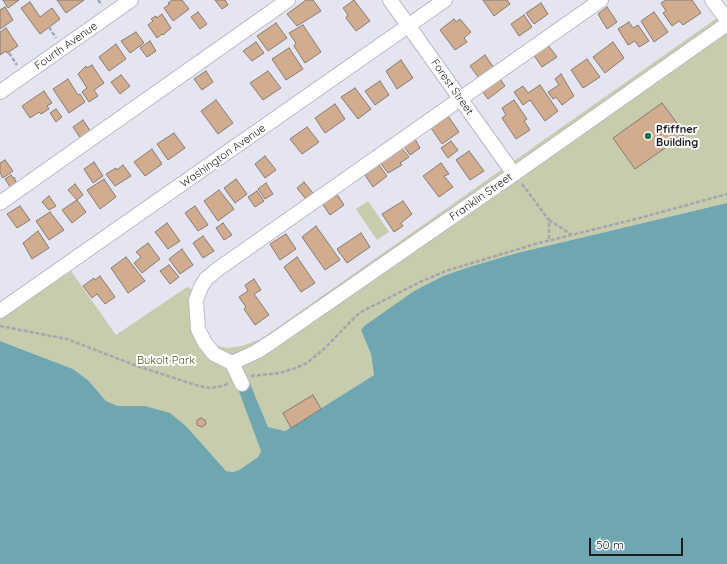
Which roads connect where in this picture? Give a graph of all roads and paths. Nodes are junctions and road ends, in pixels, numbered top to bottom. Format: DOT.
graph roads {
  1 [pos="98,0"];
  2 [pos="131,0"];
  3 [pos="288,0"];
  4 [pos="390,0"];
  5 [pos="445,0"];
  6 [pos="601,0"];
  7 [pos="712,0"];
  8 [pos="102,6"];
  9 [pos="727,20"];
  10 [pos="727,24"];
  11 [pos="409,26"];
  12 [pos="49,27"];
  13 [pos="56,38"];
  14 [pos="9,52"];
  15 [pos="18,65"];
  16 [pos="0,92"];
  17 [pos="460,99"];
  18 [pos="514,174"];
  19 [pos="727,194"];
  20 [pos="0,203"];
  21 [pos="549,220"];
  22 [pos="572,235"];
  23 [pos="549,240"];
  24 [pos="0,311"];
  25 [pos="0,326"];
  26 [pos="232,363"];
  27 [pos="241,382"];
  1 -- 8 [label="path"];
  2 -- 16 [label="street, Fourth Avenue"];
  3 -- 20 [label="street"];
  4 -- 11 [label="street, Forest Street"];
  5 -- 11 [label="street, Washington Avenue"];
  6 -- 17 [label="street"];
  7 -- 9 [label="street"];
  10 -- 18 [label="street, Franklin Street"];
  11 -- 17 [label="street, Forest Street"];
  11 -- 24 [label="street, Washington Avenue"];
  12 -- 13 [label="path"];
  14 -- 15 [label="path"];
  17 -- 18 [label="street, Forest Street"];
  17 -- 26 [label="street"];
  18 -- 21 [label="path"];
  18 -- 26 [label="street, Franklin Street"];
  19 -- 22 [label="path"];
  21 -- 22 [label="path"];
  21 -- 23 [label="path"];
  22 -- 23 [label="path"];
  23 -- 27 [label="path"];
  25 -- 27 [label="path"];
  26 -- 27 [label="street"];
}
